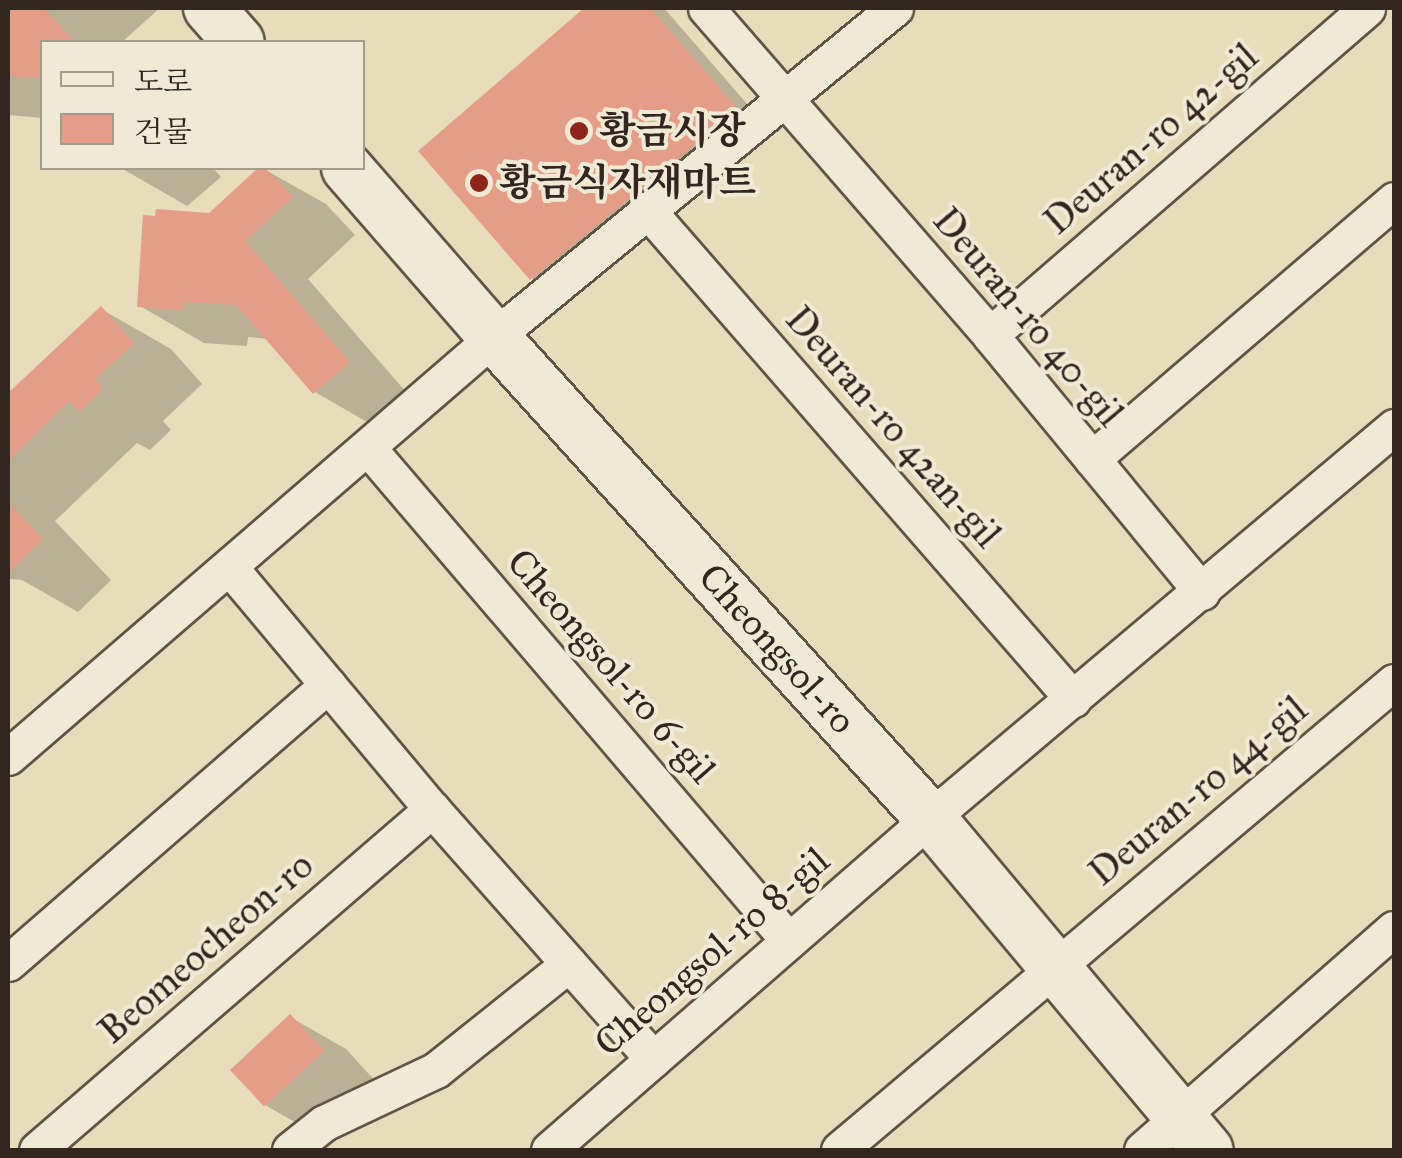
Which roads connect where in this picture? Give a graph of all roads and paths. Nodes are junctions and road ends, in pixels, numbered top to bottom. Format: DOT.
graph roads {
  1 [pos="209,8"];
  2 [pos="706,8"];
  3 [pos="895,8"];
  4 [pos="1367,8"];
  5 [pos="237,40"];
  6 [pos="787,100"];
  7 [pos="349,170"];
  8 [pos="1394,200"];
  9 [pos="648,212"];
  10 [pos="990,335"];
  11 [pos="494,338"];
  12 [pos="1394,427"];
  13 [pos="368,448"];
  14 [pos="1092,459"];
  15 [pos="231,568"];
  16 [pos="1202,592"];
  17 [pos="1394,682"];
  18 [pos="328,685"];
  19 [pos="1074,698"];
  20 [pos="8,757"];
  21 [pos="432,810"];
  22 [pos="930,818"];
  23 [pos="1394,929"];
  24 [pos="790,940"];
  25 [pos="8,963"];
  26 [pos="569,964"];
  27 [pos="1056,965"];
  28 [pos="653,1059"];
  29 [pos="1195,1133"];
  30 [pos="37,1150"];
  31 [pos="290,1150"];
  32 [pos="549,1150"];
  33 [pos="839,1150"];
  34 [pos="1142,1150"];
  1 -- 5 [label="street"];
  2 -- 6 [label="street, Deuran-ro 40-gil"];
  3 -- 6 [label="street"];
  4 -- 10 [label="street, Deuran-ro 42-gil"];
  6 -- 9 [label="street"];
  6 -- 10 [label="street, Deuran-ro 40-gil"];
  7 -- 11 [label="street, Cheongsol-ro"];
  8 -- 14 [label="street"];
  9 -- 11 [label="street"];
  9 -- 19 [label="street, Deuran-ro 42an-gil"];
  10 -- 14 [label="street, Deuran-ro 40-gil"];
  11 -- 13 [label="street"];
  11 -- 22 [label="street, Cheongsol-ro"];
  12 -- 16 [label="street"];
  13 -- 15 [label="street"];
  13 -- 24 [label="street, Cheongsol-ro 6-gil"];
  14 -- 16 [label="street, Deuran-ro 40-gil"];
  15 -- 18 [label="street"];
  15 -- 20 [label="street"];
  16 -- 19 [label="street"];
  17 -- 27 [label="street, Deuran-ro 44-gil"];
  18 -- 21 [label="street"];
  18 -- 25 [label="street"];
  19 -- 22 [label="street"];
  21 -- 26 [label="street"];
  21 -- 30 [label="street, Beomeocheon-ro"];
  22 -- 24 [label="street, Cheongsol-ro 8-gil"];
  22 -- 27 [label="street, Cheongsol-ro"];
  23 -- 29 [label="street"];
  24 -- 28 [label="street, Cheongsol-ro 8-gil"];
  26 -- 28 [label="street"];
  26 -- 31 [label="street"];
  27 -- 29 [label="street, Cheongsol-ro"];
  27 -- 33 [label="street"];
  28 -- 32 [label="street, Cheongsol-ro 8-gil"];
  29 -- 34 [label="street"];
}
